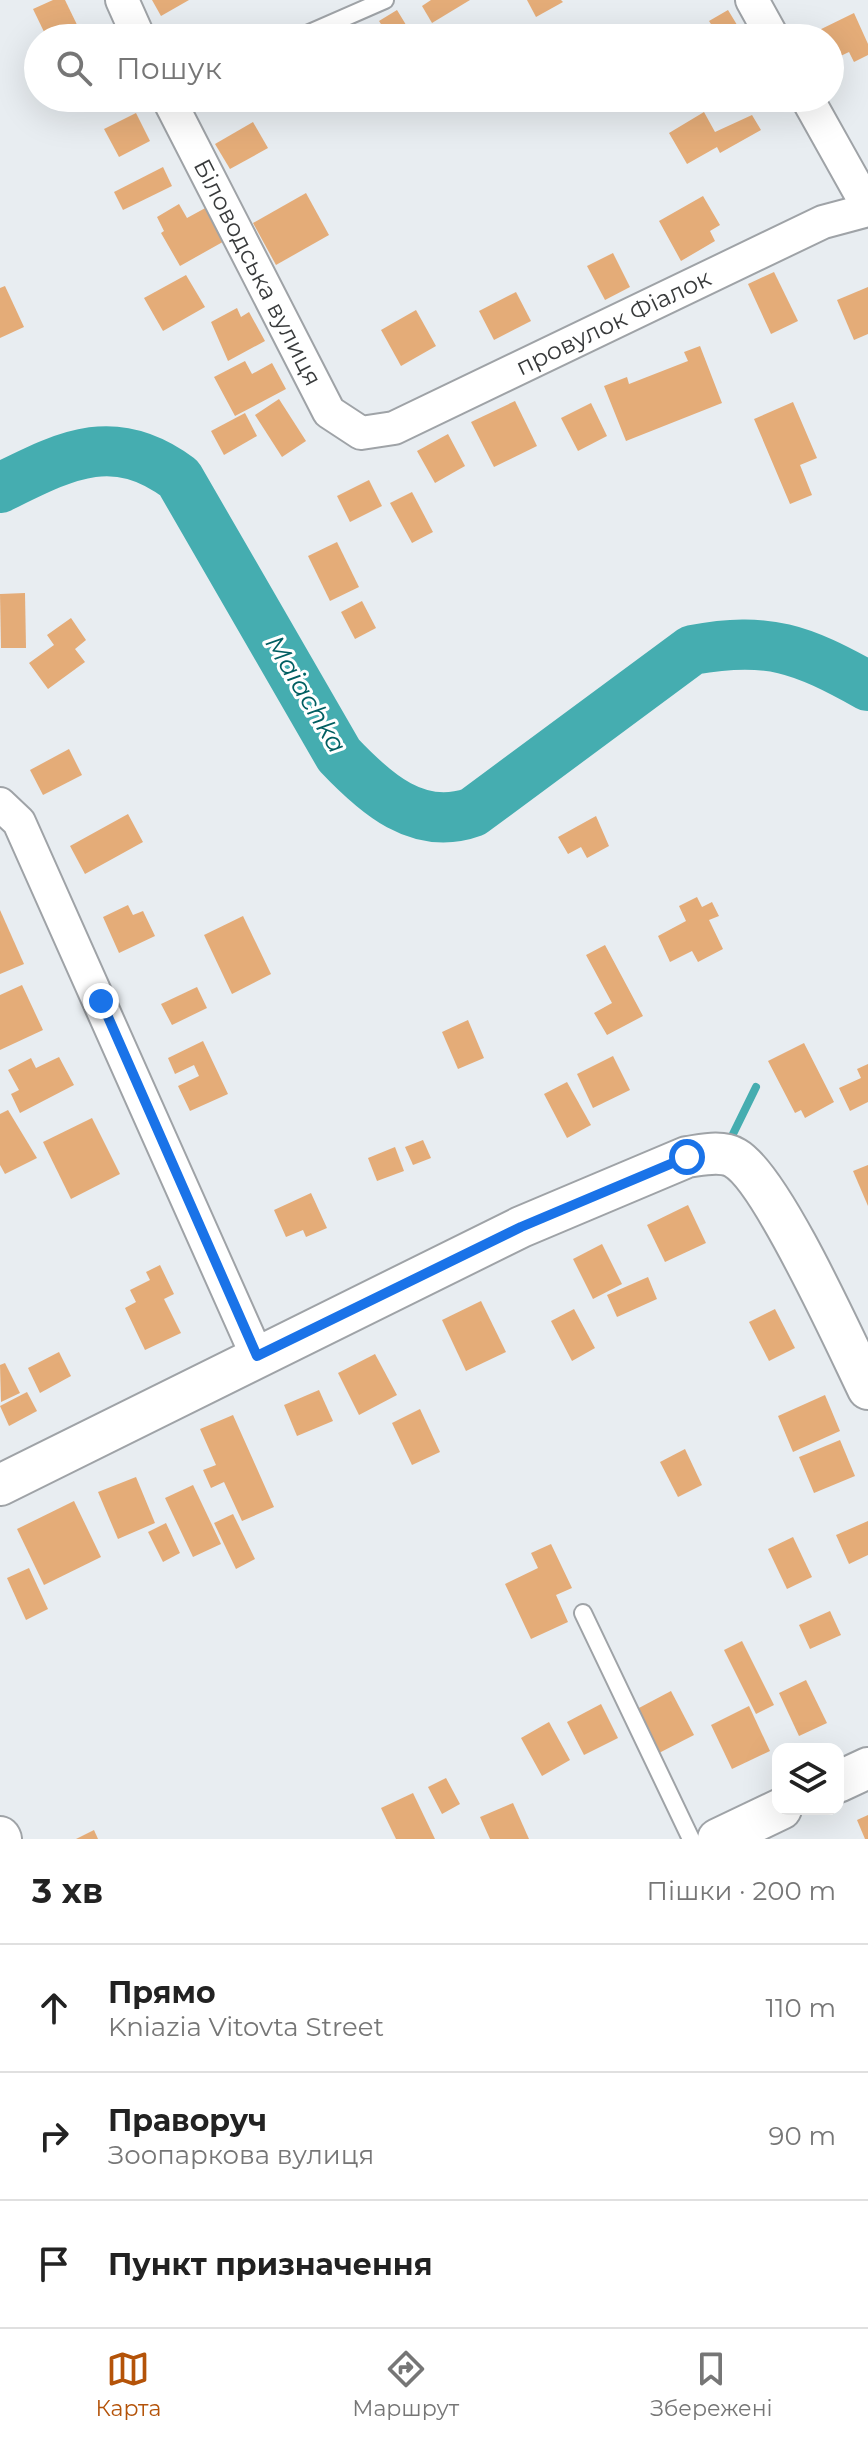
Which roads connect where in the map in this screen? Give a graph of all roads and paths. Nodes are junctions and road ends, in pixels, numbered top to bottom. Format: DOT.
graph roads {
  1 [pos="122,0"];
  2 [pos="385,0"];
  3 [pos="752,0"];
  4 [pos="133,24"];
  5 [pos="330,24"];
  6 [pos="765,24"];
  7 [pos="175,112"];
  8 [pos="815,112"];
  9 [pos="868,208"];
  10 [pos="361,433"];
  11 [pos="0,804"];
  12 [pos="257,1356"];
  13 [pos="868,1389"];
  14 [pos="0,1485"];
  15 [pos="583,1613"];
  16 [pos="868,1768"];
  17 [pos="844,1779"];
  18 [pos="772,1813"];
  19 [pos="691,1839"];
  20 [pos="718,1839"];
  1 -- 4 [label="street"];
  2 -- 5 [label="lane"];
  3 -- 6 [label="street"];
  7 -- 10 [label="street, Біловодська вулиця"];
  8 -- 9 [label="street"];
  9 -- 10 [label="street, провулок Фіалок"];
  11 -- 12 [label="street"];
  12 -- 13 [label="street"];
  12 -- 14 [label="street"];
  15 -- 19 [label="lane"];
  16 -- 17 [label="street"];
  18 -- 20 [label="street"];
}
